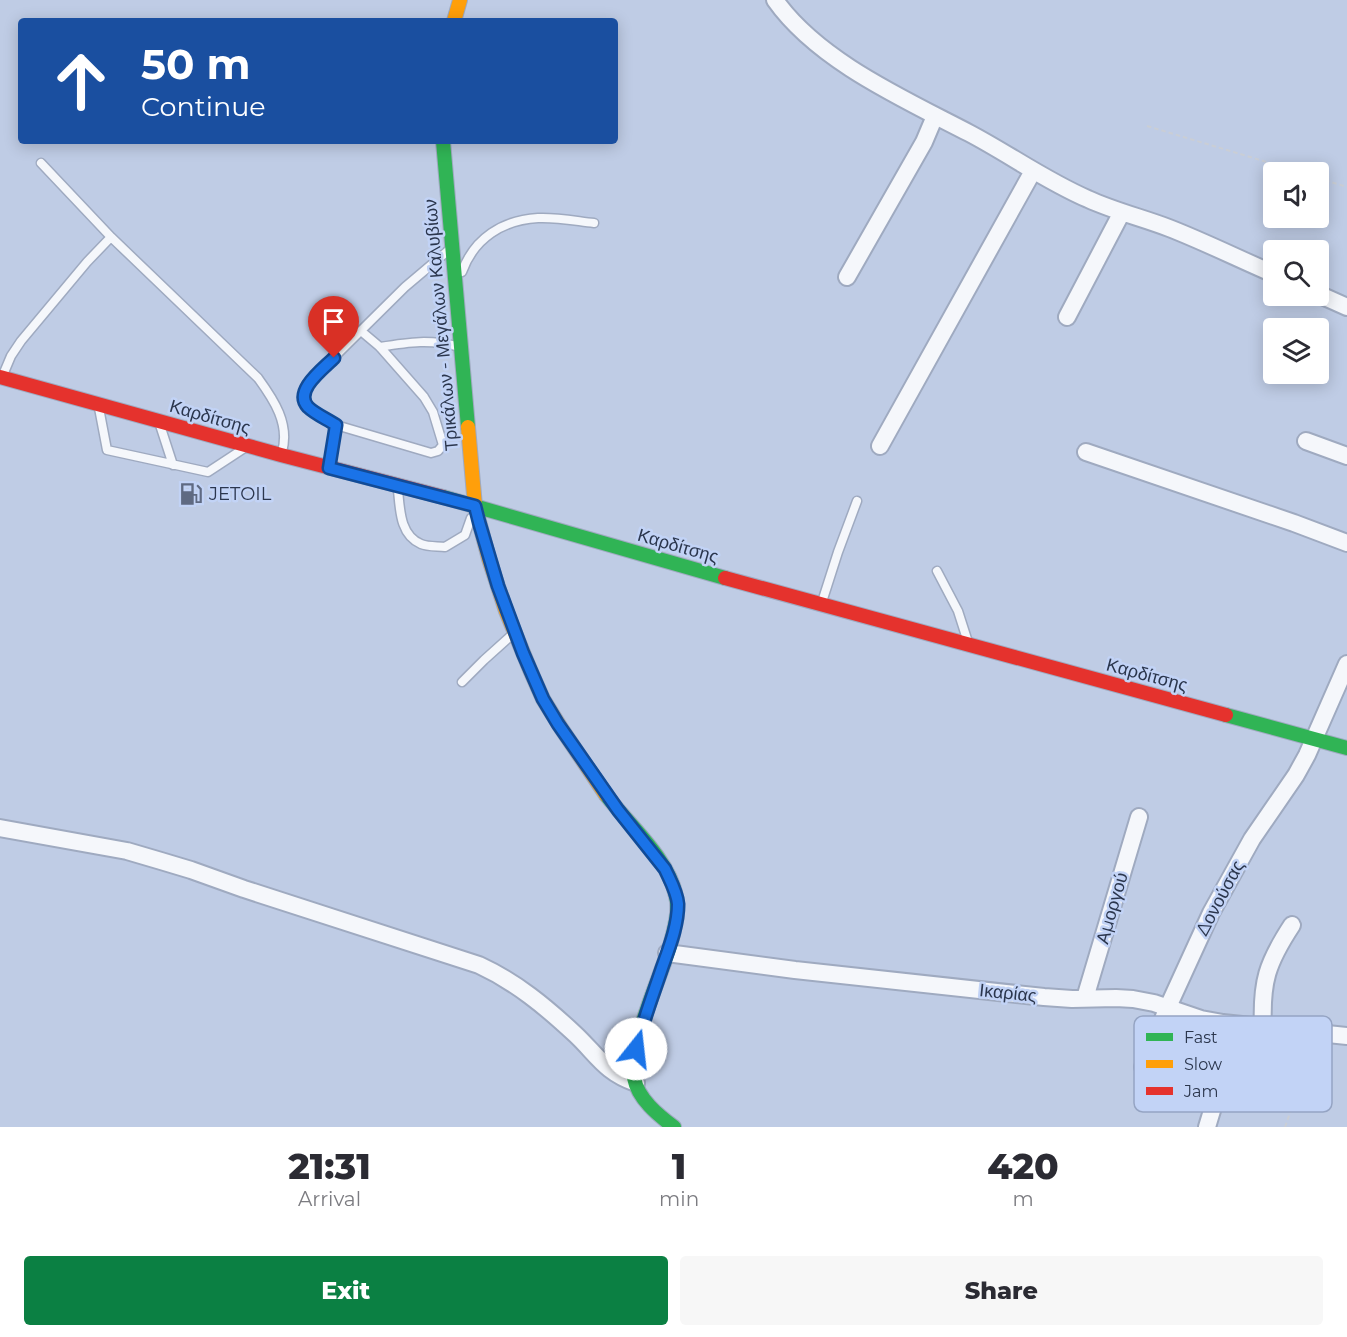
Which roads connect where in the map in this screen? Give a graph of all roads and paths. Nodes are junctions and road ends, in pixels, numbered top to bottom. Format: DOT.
graph roads {
  1 [pos="460,0"];
  2 [pos="776,0"];
  3 [pos="455,18"];
  4 [pos="935,116"];
  5 [pos="1147,126"];
  6 [pos="442,144"];
  7 [pos="1267,162"];
  8 [pos="40,163"];
  9 [pos="1033,171"];
  10 [pos="1329,181"];
  11 [pos="1347,187"];
  12 [pos="1122,212"];
  13 [pos="594,223"];
  14 [pos="111,237"];
  15 [pos="451,248"];
  16 [pos="1263,269"];
  17 [pos="847,277"];
  18 [pos="456,292"];
  19 [pos="1329,299"];
  20 [pos="1347,307"];
  21 [pos="1066,317"];
  22 [pos="361,331"];
  23 [pos="380,347"];
  24 [pos="461,347"];
  25 [pos="1,380"];
  26 [pos="99,405"];
  27 [pos="159,422"];
  28 [pos="336,425"];
  29 [pos="1306,441"];
  30 [pos="248,446"];
  31 [pos="880,446"];
  32 [pos="1086,452"];
  33 [pos="281,455"];
  34 [pos="1347,456"];
  35 [pos="173,465"];
  36 [pos="329,468"];
  37 [pos="397,485"];
  38 [pos="857,501"];
  39 [pos="475,506"];
  40 [pos="1347,543"];
  41 [pos="937,571"];
  42 [pos="822,604"];
  43 [pos="515,633"];
  44 [pos="969,645"];
  45 [pos="1347,664"];
  46 [pos="462,682"];
  47 [pos="1314,739"];
  48 [pos="1347,748"];
  49 [pos="1138,817"];
  50 [pos="0,828"];
  51 [pos="1292,925"];
  52 [pos="667,953"];
  53 [pos="1085,998"];
  54 [pos="1167,1007"];
  55 [pos="1163,1016"];
  56 [pos="1192,1016"];
  57 [pos="1263,1016"];
  58 [pos="1332,1034"];
  59 [pos="1347,1036"];
  60 [pos="636,1083"];
  61 [pos="1212,1112"];
  62 [pos="1290,1112"];
  63 [pos="674,1127"];
  64 [pos="1207,1127"];
  65 [pos="1285,1127"];
  1 -- 3 [label="main road"];
  2 -- 4 [label="street"];
  4 -- 9 [label="street"];
  4 -- 17 [label="street"];
  5 -- 7 [label="path"];
  6 -- 15 [label="main road, Τρικάλων - Μεγάλων Καλυβίων"];
  8 -- 14 [label="lane"];
  9 -- 12 [label="street"];
  9 -- 31 [label="street"];
  10 -- 11 [label="path"];
  12 -- 16 [label="street"];
  12 -- 21 [label="street"];
  13 -- 18 [label="lane"];
  14 -- 25 [label="lane"];
  14 -- 33 [label="lane"];
  15 -- 18 [label="main road, Τρικάλων - Μεγάλων Καλυβίων"];
  15 -- 22 [label="lane"];
  18 -- 24 [label="main road, Τρικάλων - Μεγάλων Καλυβίων"];
  19 -- 20 [label="street"];
  22 -- 23 [label="lane"];
  22 -- 28 [label="lane"];
  23 -- 24 [label="lane"];
  23 -- 28 [label="lane"];
  24 -- 39 [label="main road, Τρικάλων - Μεγάλων Καλυβίων"];
  25 -- 26 [label="main road, Καρδίτσης"];
  26 -- 27 [label="main road, Καρδίτσης"];
  26 -- 35 [label="lane"];
  27 -- 30 [label="main road, Καρδίτσης"];
  27 -- 35 [label="lane"];
  28 -- 36 [label="lane"];
  29 -- 34 [label="street"];
  30 -- 33 [label="main road, Καρδίτσης"];
  30 -- 35 [label="lane"];
  32 -- 40 [label="street"];
  33 -- 36 [label="main road, Καρδίτσης"];
  36 -- 37 [label="main road, Καρδίτσης"];
  37 -- 39 [label="main road, Καρδίτσης"];
  37 -- 39 [label="lane"];
  38 -- 42 [label="lane"];
  39 -- 42 [label="main road, Καρδίτσης"];
  39 -- 43 [label="main road, Τρικάλων - Μεγάλων Καλυβίων"];
  41 -- 44 [label="lane"];
  42 -- 44 [label="main road, Καρδίτσης"];
  43 -- 46 [label="lane"];
  43 -- 52 [label="main road, Τρικάλων - Μεγάλων Καλυβίων"];
  44 -- 47 [label="main road, Καρδίτσης"];
  45 -- 47 [label="street, Δονούσας"];
  47 -- 48 [label="main road, Καρδίτσης"];
  47 -- 54 [label="street, Δονούσας"];
  49 -- 53 [label="street, Αμοργού"];
  50 -- 60 [label="street"];
  51 -- 57 [label="street"];
  52 -- 53 [label="street, Ικαρίας"];
  52 -- 60 [label="main road, Τρικάλων - Μεγάλων Καλυβίων"];
  53 -- 54 [label="street, Ικαρίας"];
  54 -- 55 [label="street, Δονούσας"];
  54 -- 56 [label="street, Ικαρίας"];
  58 -- 59 [label="street, Ικαρίας"];
  60 -- 63 [label="main road"];
  61 -- 64 [label="street"];
  62 -- 65 [label="path"];
}
